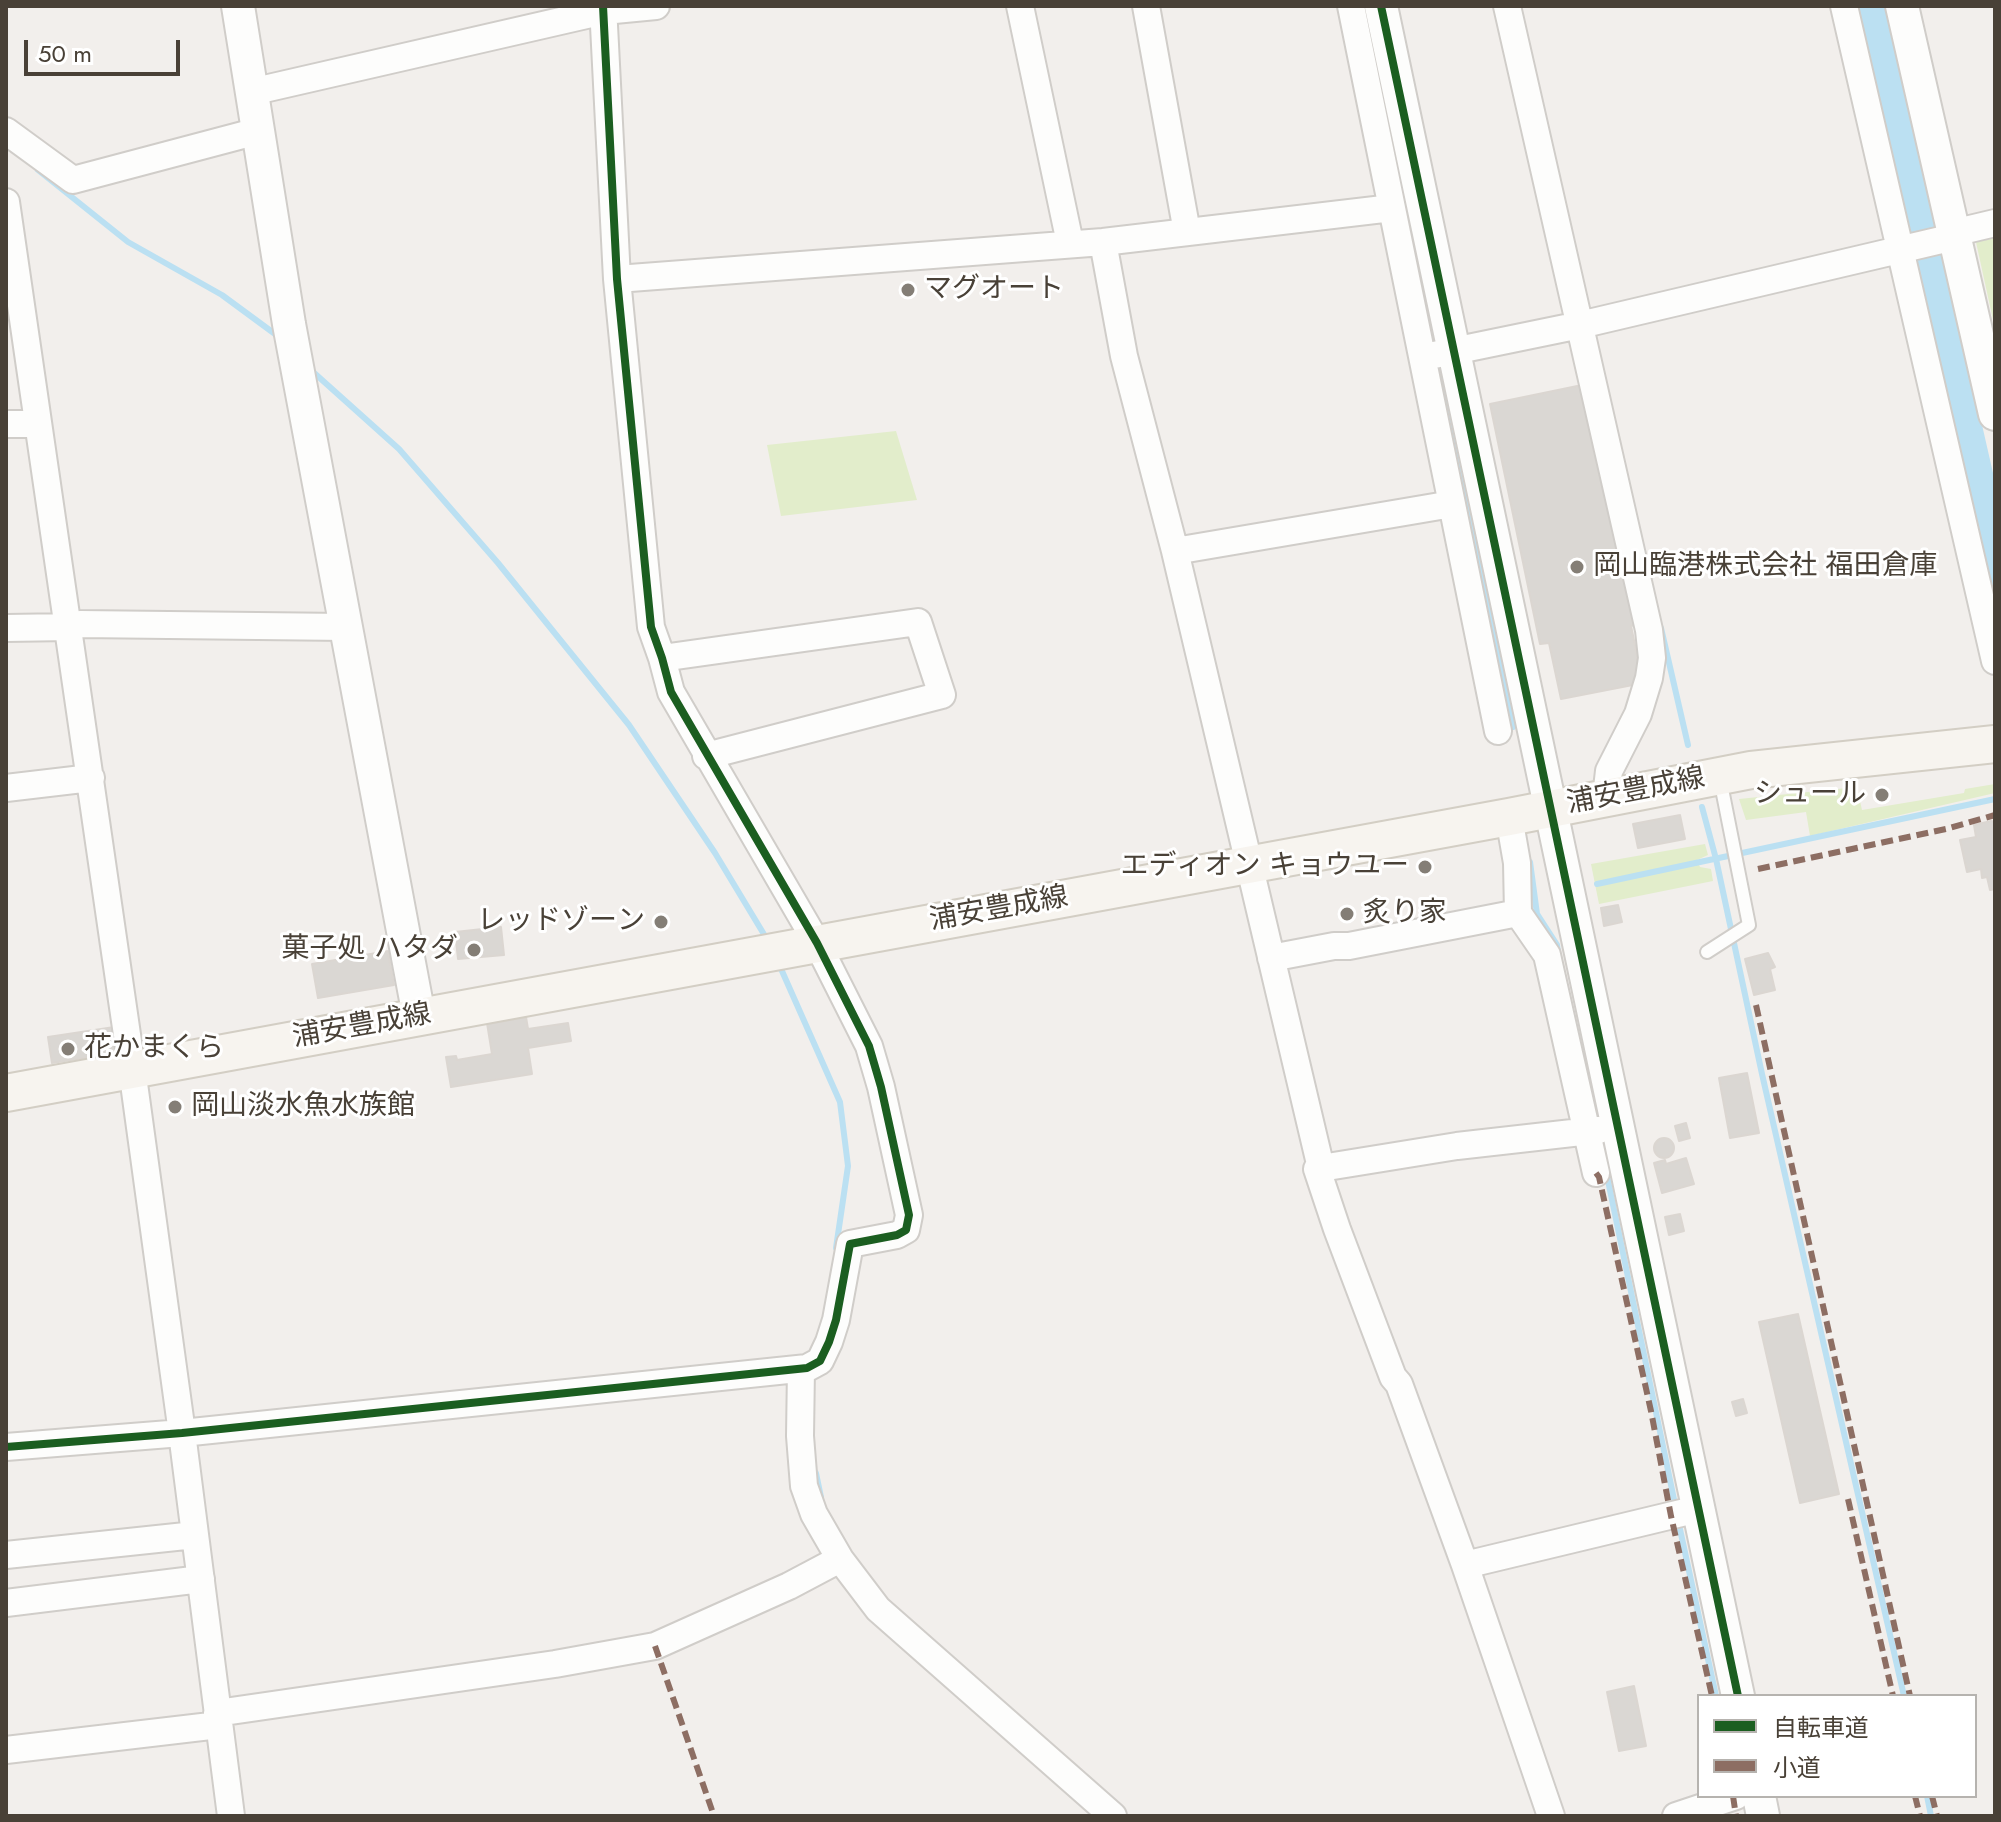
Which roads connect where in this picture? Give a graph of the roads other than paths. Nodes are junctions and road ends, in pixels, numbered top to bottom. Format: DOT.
graph roads {
  1 [pos="238,6"];
  2 [pos="656,6"];
  3 [pos="1020,6"];
  4 [pos="1146,6"];
  5 [pos="1351,6"];
  6 [pos="1381,6"];
  7 [pos="1507,6"];
  8 [pos="1844,6"];
  9 [pos="1902,6"];
  10 [pos="604,9"];
  11 [pos="251,92"];
  12 [pos="6,131"];
  13 [pos="258,131"];
  14 [pos="6,202"];
  15 [pos="1392,208"];
  16 [pos="1995,223"];
  17 [pos="1187,232"];
  18 [pos="1103,242"];
  19 [pos="1931,242"];
  20 [pos="1070,243"];
  21 [pos="617,279"];
  22 [pos="14,319"];
  23 [pos="1580,325"];
  24 [pos="1438,354"];
  25 [pos="1995,414"];
  26 [pos="6,424"];
  27 [pos="38,424"];
  28 [pos="1452,504"];
  29 [pos="1175,551"];
  30 [pos="70,627"];
  31 [pos="346,627"];
  32 [pos="6,628"];
  33 [pos="662,658"];
  34 [pos="1995,661"];
  35 [pos="1498,731"];
  36 [pos="1995,744"];
  37 [pos="706,756"];
  38 [pos="1719,776"];
  39 [pos="91,778"];
  40 [pos="6,788"];
  41 [pos="1606,797"];
  42 [pos="1552,808"];
  43 [pos="1509,817"];
  44 [pos="1249,864"];
  45 [pos="1518,913"];
  46 [pos="817,943"];
  47 [pos="1707,952"];
  48 [pos="1271,958"];
  49 [pos="419,1016"];
  50 [pos="132,1069"];
  51 [pos="6,1093"];
  52 [pos="1619,1127"];
  53 [pos="1585,1131"];
  54 [pos="1321,1168"];
  55 [pos="1596,1173"];
  56 [pos="808,1367"];
  57 [pos="182,1433"];
  58 [pos="6,1447"];
  59 [pos="1685,1512"];
  60 [pos="195,1535"];
  61 [pos="6,1555"];
  62 [pos="840,1559"];
  63 [pos="1465,1565"];
  64 [pos="201,1579"];
  65 [pos="6,1603"];
  66 [pos="1737,1694"];
  67 [pos="218,1719"];
  68 [pos="6,1750"];
  69 [pos="1730,1798"];
  70 [pos="227,1815"];
  71 [pos="1113,1816"];
  72 [pos="1551,1816"];
  73 [pos="1676,1816"];
  1 -- 11 [label="street"];
  2 -- 10 [label="street"];
  3 -- 20 [label="street"];
  4 -- 17 [label="street"];
  5 -- 15 [label="street"];
  6 -- 24 [label="street"];
  7 -- 23 [label="street"];
  8 -- 19 [label="street"];
  9 -- 19 [label="street"];
  10 -- 11 [label="street"];
  10 -- 21 [label="street"];
  11 -- 13 [label="street"];
  12 -- 13 [label="street"];
  13 -- 31 [label="street"];
  14 -- 22 [label="street"];
  15 -- 17 [label="street"];
  15 -- 24 [label="street"];
  16 -- 19 [label="street"];
  17 -- 18 [label="street"];
  18 -- 20 [label="street"];
  18 -- 29 [label="street"];
  19 -- 23 [label="street"];
  19 -- 25 [label="street"];
  19 -- 34 [label="street"];
  20 -- 21 [label="street"];
  21 -- 33 [label="street"];
  22 -- 27 [label="street"];
  23 -- 24 [label="street"];
  23 -- 41 [label="street"];
  24 -- 28 [label="street"];
  24 -- 42 [label="street"];
  26 -- 27 [label="street"];
  27 -- 30 [label="street"];
  28 -- 29 [label="street"];
  28 -- 35 [label="street"];
  29 -- 44 [label="street"];
  30 -- 31 [label="street"];
  30 -- 32 [label="street"];
  30 -- 39 [label="street"];
  31 -- 49 [label="street"];
  33 -- 37 [label="street"];
  33 -- 37 [label="street"];
  36 -- 38 [label="main road, 浦安豊成線"];
  37 -- 46 [label="street"];
  38 -- 41 [label="main road, 浦安豊成線"];
  38 -- 47 [label="lane"];
  39 -- 40 [label="street"];
  39 -- 50 [label="street"];
  41 -- 42 [label="main road, 浦安豊成線"];
  42 -- 43 [label="main road, 浦安豊成線"];
  42 -- 52 [label="street"];
  43 -- 44 [label="main road, 浦安豊成線"];
  43 -- 45 [label="street"];
  44 -- 46 [label="main road, 浦安豊成線"];
  44 -- 48 [label="street"];
  45 -- 48 [label="street"];
  45 -- 53 [label="street"];
  46 -- 49 [label="main road, 浦安豊成線"];
  46 -- 56 [label="street"];
  48 -- 54 [label="street"];
  49 -- 50 [label="main road, 浦安豊成線"];
  50 -- 51 [label="main road, 浦安豊成線"];
  50 -- 57 [label="street"];
  52 -- 53 [label="street"];
  52 -- 59 [label="street"];
  53 -- 54 [label="street"];
  53 -- 55 [label="street"];
  54 -- 63 [label="street"];
  56 -- 57 [label="street"];
  56 -- 62 [label="street"];
  57 -- 58 [label="street"];
  57 -- 60 [label="street"];
  59 -- 63 [label="street"];
  59 -- 66 [label="street"];
  60 -- 61 [label="street"];
  60 -- 64 [label="street"];
  62 -- 67 [label="street"];
  62 -- 71 [label="street"];
  63 -- 72 [label="street"];
  64 -- 65 [label="street"];
  64 -- 67 [label="street"];
  67 -- 68 [label="street"];
  67 -- 70 [label="street"];
  69 -- 73 [label="street"];
}
